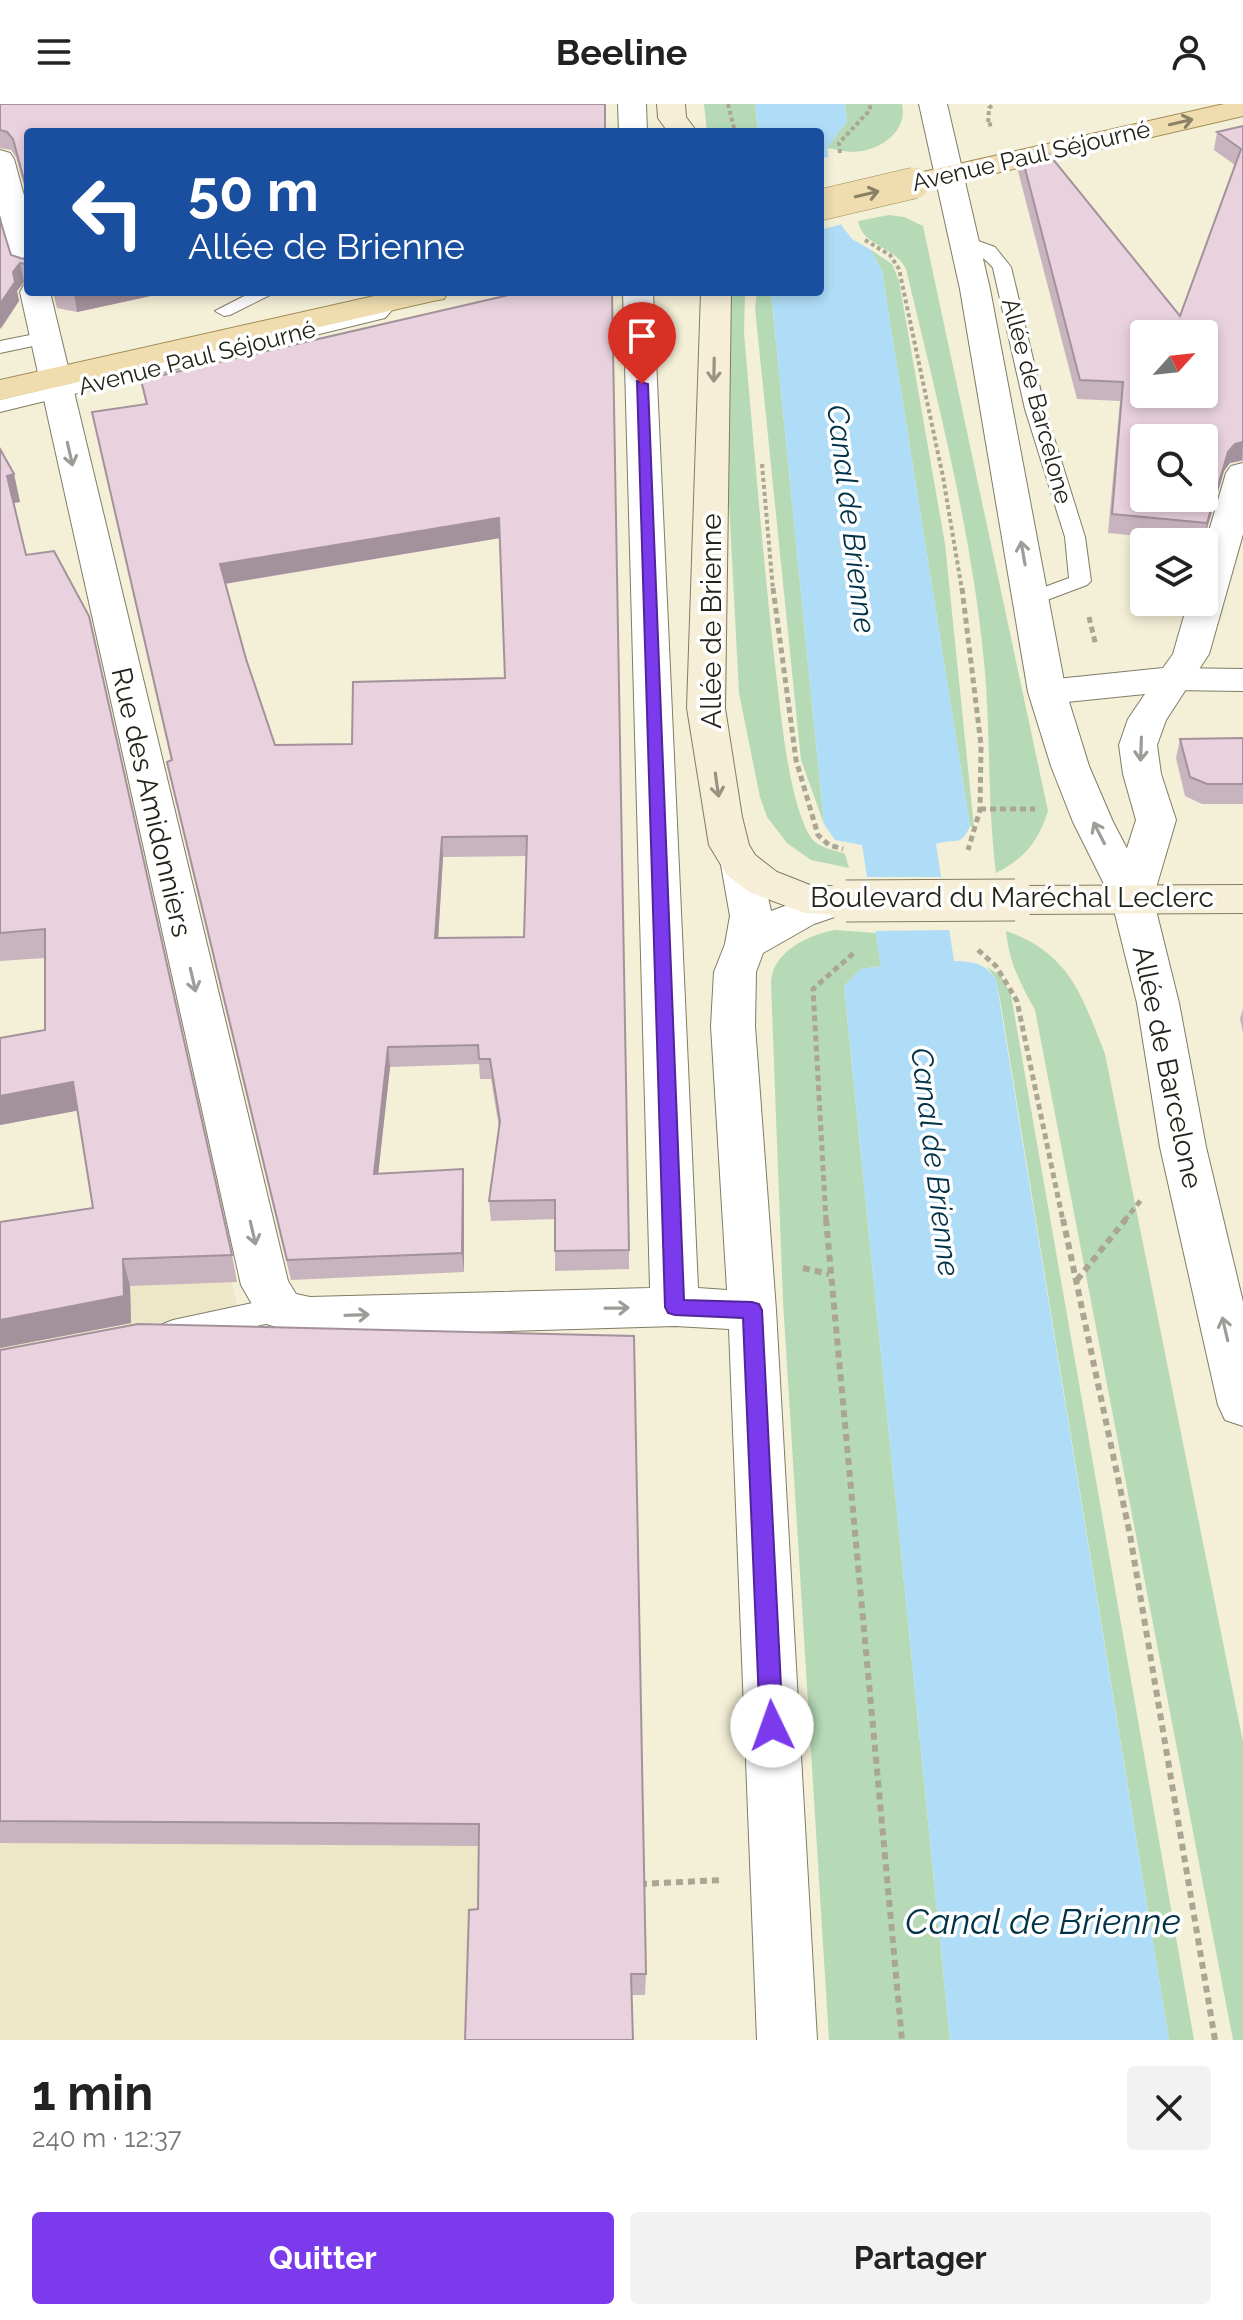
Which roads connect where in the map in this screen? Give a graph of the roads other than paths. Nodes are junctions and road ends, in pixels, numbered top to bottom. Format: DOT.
graph roads {
  1 [pos="632,104"];
  2 [pos="671,104"];
  3 [pos="933,104"];
  4 [pos="1158,104"];
  5 [pos="1243,108"];
  6 [pos="633,128"];
  7 [pos="680,128"];
  8 [pos="0,159"];
  9 [pos="946,163"];
  10 [pos="911,171"];
  11 [pos="824,179"];
  12 [pos="824,204"];
  13 [pos="21,214"];
  14 [pos="24,236"];
  15 [pos="964,241"];
  16 [pos="258,296"];
  17 [pos="291,296"];
  18 [pos="416,296"];
  19 [pos="638,296"];
  20 [pos="716,296"];
  21 [pos="224,311"];
  22 [pos="46,345"];
  23 [pos="0,347"];
  24 [pos="0,362"];
  25 [pos="0,390"];
  26 [pos="0,406"];
  27 [pos="1243,473"];
  28 [pos="1031,600"];
  29 [pos="1172,679"];
  30 [pos="1243,680"];
  31 [pos="1047,692"];
  32 [pos="741,865"];
  33 [pos="1132,898"];
  34 [pos="1243,899"];
  35 [pos="842,901"];
  36 [pos="746,944"];
  37 [pos="675,1307"];
  38 [pos="280,1309"];
  39 [pos="752,1310"];
  40 [pos="148,1336"];
  41 [pos="1243,1405"];
  42 [pos="787,2040"];
  1 -- 6 [label="street"];
  2 -- 7 [label="main road"];
  3 -- 9 [label="street, Allée de Barcelone"];
  4 -- 9 [label="main road, Avenue Paul Séjourné"];
  9 -- 5 [label="main road, Avenue Paul Séjourné, one-way"];
  8 -- 13 [label="street"];
  9 -- 10 [label="main road, Avenue Paul Séjourné"];
  9 -- 15 [label="street, Allée de Barcelone"];
  10 -- 11 [label="main road, Avenue Paul Séjourné"];
  12 -- 10 [label="main road, Avenue Paul Séjourné, one-way, bridge"];
  13 -- 14 [label="street"];
  28 -- 15 [label="street, Allée de Barcelone, one-way"];
  15 -- 28 [label="lane, Allée de Barcelone"];
  16 -- 21 [label="lane"];
  17 -- 21 [label="main road, Avenue Paul Séjourné"];
  18 -- 22 [label="main road, Avenue Paul Séjourné"];
  19 -- 37 [label="street, Allée de Brienne"];
  20 -- 32 [label="main road, Allée de Brienne, one-way"];
  21 -- 22 [label="main road, Avenue Paul Séjourné"];
  22 -- 23 [label="lane"];
  22 -- 24 [label="main road, Avenue Paul Séjourné"];
  22 -- 25 [label="main road, Avenue Paul Séjourné"];
  22 -- 26 [label="lane, Avenue Paul Séjourné"];
  22 -- 38 [label="street, Rue des Amidonniers, one-way"];
  27 -- 29 [label="street"];
  28 -- 31 [label="street, Allée de Barcelone"];
  29 -- 30 [label="street"];
  29 -- 31 [label="street"];
  29 -- 33 [label="street, one-way"];
  33 -- 31 [label="street, Allée de Barcelone, one-way"];
  32 -- 35 [label="main road, Boulevard du Maréchal Leclerc"];
  32 -- 36 [label="street, Allée de Brienne"];
  33 -- 34 [label="main road, Boulevard du Maréchal Leclerc"];
  33 -- 35 [label="main road, Boulevard du Maréchal Leclerc, bridge"];
  41 -- 33 [label="street, Allée de Barcelone, one-way"];
  35 -- 36 [label="street"];
  36 -- 39 [label="street, Allée de Brienne"];
  38 -- 37 [label="street, one-way"];
  37 -- 39 [label="street"];
  38 -- 40 [label="lane"];
  39 -- 42 [label="street, Allée de Brienne"];
}
